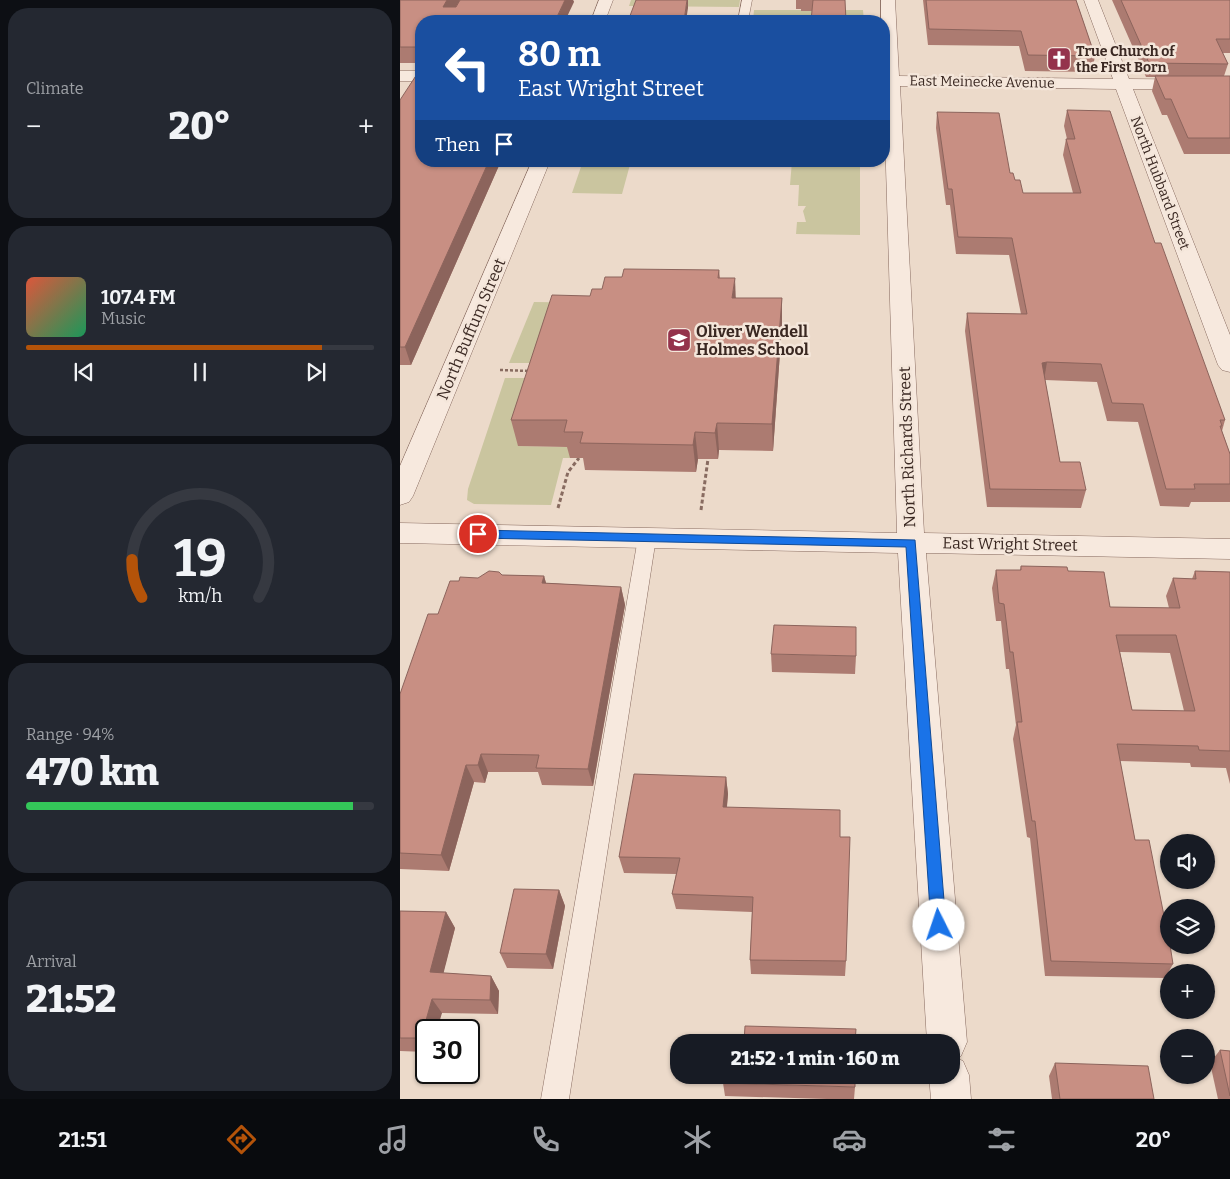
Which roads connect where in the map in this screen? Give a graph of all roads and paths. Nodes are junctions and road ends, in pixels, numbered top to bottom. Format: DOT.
graph roads {
  1 [pos="606,0"];
  2 [pos="747,0"];
  3 [pos="888,0"];
  4 [pos="1091,0"];
  5 [pos="600,15"];
  6 [pos="744,15"];
  7 [pos="888,15"];
  8 [pos="890,81"];
  9 [pos="1122,84"];
  10 [pos="1230,85"];
  11 [pos="890,121"];
  12 [pos="538,167"];
  13 [pos="1230,365"];
  14 [pos="500,370"];
  15 [pos="533,371"];
  16 [pos="579,458"];
  17 [pos="708,459"];
  18 [pos="400,496"];
  19 [pos="557,511"];
  20 [pos="701,514"];
  21 [pos="400,533"];
  22 [pos="647,538"];
  23 [pos="911,543"];
  24 [pos="1230,549"];
  25 [pos="946,1034"];
  26 [pos="950,1084"];
  27 [pos="555,1099"];
  28 [pos="951,1099"];
  1 -- 5 [label="street"];
  2 -- 6 [label="lane"];
  3 -- 7 [label="street, North Richards Street"];
  4 -- 9 [label="street, North Hubbard Street"];
  8 -- 9 [label="street, East Meinecke Avenue"];
  9 -- 10 [label="street, East Meinecke Avenue"];
  9 -- 13 [label="street, North Hubbard Street"];
  11 -- 23 [label="street, North Richards Street"];
  12 -- 18 [label="street, North Buffum Street"];
  14 -- 15 [label="path"];
  16 -- 19 [label="path"];
  17 -- 20 [label="path"];
  21 -- 22 [label="street, East Wright Street"];
  22 -- 23 [label="street, East Wright Street"];
  22 -- 27 [label="lane"];
  23 -- 24 [label="street, East Wright Street"];
  23 -- 25 [label="street, North Richards Street"];
  26 -- 28 [label="street"];
}
